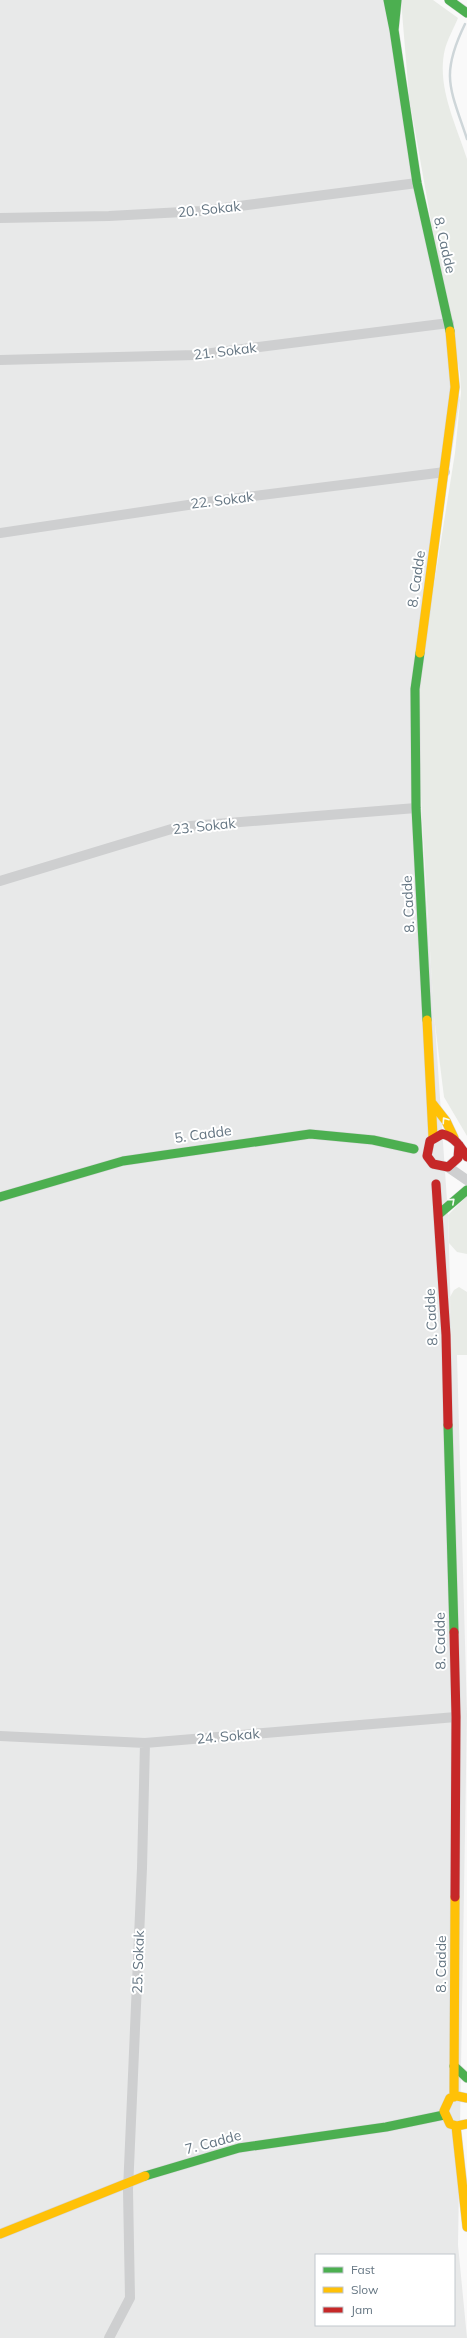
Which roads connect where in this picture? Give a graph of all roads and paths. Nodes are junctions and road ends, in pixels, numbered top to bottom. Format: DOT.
graph roads {
  1 [pos="388,0"];
  2 [pos="397,0"];
  3 [pos="449,0"];
  4 [pos="466,12"];
  5 [pos="394,30"];
  6 [pos="417,183"];
  7 [pos="0,218"];
  8 [pos="449,323"];
  9 [pos="0,360"];
  10 [pos="445,472"];
  11 [pos="0,533"];
  12 [pos="416,808"];
  13 [pos="0,881"];
  14 [pos="432,1103"];
  15 [pos="433,1137"];
  16 [pos="457,1142"];
  17 [pos="427,1145"];
  18 [pos="414,1149"];
  19 [pos="467,1156"];
  20 [pos="431,1162"];
  21 [pos="448,1167"];
  22 [pos="467,1180"];
  23 [pos="436,1184"];
  24 [pos="467,1190"];
  25 [pos="0,1198"];
  26 [pos="439,1214"];
  27 [pos="456,1717"];
  28 [pos="0,1736"];
  29 [pos="145,1743"];
  30 [pos="454,2066"];
  31 [pos="467,2078"];
  32 [pos="454,2097"];
  33 [pos="467,2098"];
  34 [pos="444,2115"];
  35 [pos="467,2124"];
  36 [pos="456,2126"];
  37 [pos="130,2181"];
  38 [pos="467,2227"];
  39 [pos="0,2234"];
  40 [pos="109,2338"];
  1 -- 5 [label="street, 8. Cadde"];
  2 -- 5 [label="street, 8. Cadde"];
  3 -- 4 [label="street"];
  5 -- 6 [label="street, 8. Cadde"];
  6 -- 7 [label="street, 20. Sokak"];
  6 -- 8 [label="street, 8. Cadde"];
  8 -- 9 [label="street, 21. Sokak"];
  8 -- 10 [label="street, 8. Cadde"];
  10 -- 11 [label="street, 22. Sokak"];
  10 -- 12 [label="street, 8. Cadde"];
  12 -- 13 [label="street, 23. Sokak"];
  12 -- 14 [label="street, 8. Cadde"];
  14 -- 15 [label="street, 8. Cadde"];
  16 -- 14 [label="street, one-way"];
  15 -- 16 [label="street"];
  15 -- 17 [label="street"];
  16 -- 19 [label="street"];
  16 -- 21 [label="street"];
  17 -- 18 [label="street"];
  17 -- 20 [label="street"];
  18 -- 20 [label="street"];
  18 -- 25 [label="street, 5. Cadde"];
  20 -- 21 [label="street"];
  20 -- 23 [label="street, 8. Cadde"];
  21 -- 22 [label="street"];
  21 -- 23 [label="street"];
  23 -- 26 [label="street, 8. Cadde"];
  26 -- 24 [label="street, one-way"];
  26 -- 27 [label="street, 8. Cadde"];
  27 -- 29 [label="street, 24. Sokak"];
  27 -- 30 [label="street, 8. Cadde"];
  28 -- 29 [label="street, 24. Sokak"];
  29 -- 37 [label="street, 25. Sokak"];
  30 -- 31 [label="street"];
  30 -- 32 [label="street, 8. Cadde"];
  32 -- 33 [label="street"];
  32 -- 34 [label="street"];
  34 -- 36 [label="street"];
  34 -- 37 [label="street, 7. Cadde"];
  35 -- 36 [label="street"];
  36 -- 38 [label="street"];
  37 -- 39 [label="street, 7. Cadde"];
  37 -- 40 [label="street, 25. Sokak"];
}
